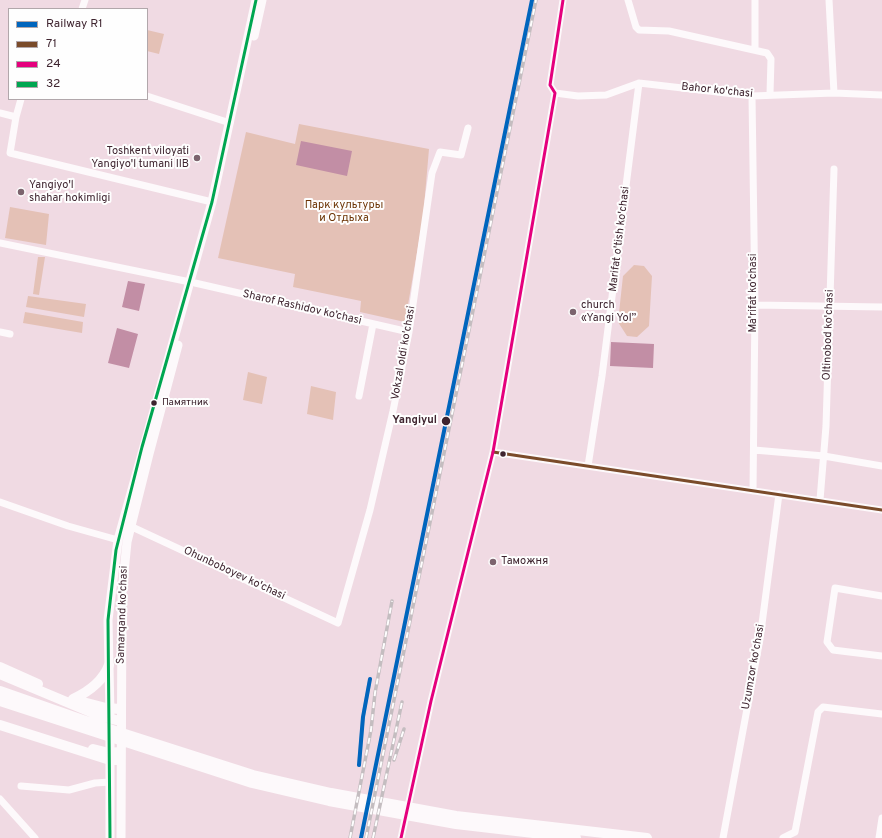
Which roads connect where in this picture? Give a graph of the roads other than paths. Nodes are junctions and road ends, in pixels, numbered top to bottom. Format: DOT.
graph roads {
  1 [pos="256,0"];
  2 [pos="262,0"];
  3 [pos="564,0"];
  4 [pos="628,0"];
  5 [pos="755,0"];
  6 [pos="829,0"];
  7 [pos="755,50"];
  8 [pos="639,83"];
  9 [pos="555,93"];
  10 [pos="834,93"];
  11 [pos="770,94"];
  12 [pos="882,95"];
  13 [pos="148,96"];
  14 [pos="752,96"];
  15 [pos="21,100"];
  16 [pos="0,114"];
  17 [pos="16,117"];
  18 [pos="232,124"];
  19 [pos="468,128"];
  20 [pos="834,169"];
  21 [pos="212,202"];
  22 [pos="0,243"];
  23 [pos="193,283"];
  24 [pos="754,305"];
  25 [pos="829,306"];
  26 [pos="882,307"];
  27 [pos="373,324"];
  28 [pos="0,332"];
  29 [pos="409,332"];
  30 [pos="10,334"];
  31 [pos="359,396"];
  32 [pos="754,450"];
  33 [pos="493,452"];
  34 [pos="824,456"];
  35 [pos="588,466"];
  36 [pos="882,466"];
  37 [pos="753,491"];
  38 [pos="779,494"];
  39 [pos="820,500"];
  40 [pos="0,502"];
  41 [pos="882,510"];
  42 [pos="130,526"];
  43 [pos="118,540"];
  44 [pos="882,596"];
  45 [pos="338,623"];
  46 [pos="882,656"];
  47 [pos="109,664"];
  48 [pos="0,667"];
  49 [pos="0,674"];
  50 [pos="0,691"];
  51 [pos="73,699"];
  52 [pos="0,701"];
  53 [pos="115,709"];
  54 [pos="882,714"];
  55 [pos="0,718"];
  56 [pos="115,720"];
  57 [pos="0,725"];
  58 [pos="109,756"];
  59 [pos="120,756"];
  60 [pos="110,782"];
  61 [pos="21,786"];
  62 [pos="0,799"];
  63 [pos="882,818"];
  64 [pos="35,838"];
  65 [pos="110,838"];
  66 [pos="121,838"];
  67 [pos="401,838"];
  68 [pos="576,838"];
  69 [pos="647,838"];
  70 [pos="724,838"];
  71 [pos="783,838"];
  72 [pos="879,838"];
  1 -- 18 [label="main road, Samarqand ko'chasi"];
  2 -- 18 [label="main road, Samarqand ko'chasi"];
  3 -- 9 [label="street"];
  4 -- 7 [label="street"];
  5 -- 7 [label="street"];
  6 -- 10 [label="street"];
  7 -- 11 [label="street"];
  8 -- 9 [label="street, Bahor ko'chasi"];
  8 -- 14 [label="street, Bahor ko'chasi"];
  8 -- 35 [label="street, Marifat o'tish ko'chasi"];
  9 -- 33 [label="street"];
  10 -- 11 [label="street, Bahor ko'chasi"];
  10 -- 12 [label="street, Bahor ko'chasi"];
  11 -- 14 [label="street, Bahor ko'chasi"];
  13 -- 18 [label="street"];
  14 -- 24 [label="street, Ma'rifat ko'chasi"];
  15 -- 17 [label="street"];
  16 -- 17 [label="street"];
  17 -- 21 [label="street"];
  18 -- 21 [label="main road, Samarqand ko'chasi"];
  18 -- 23 [label="main road, Samarqand ko'chasi"];
  19 -- 29 [label="street, Vokzal oldi ko'chasi"];
  20 -- 25 [label="street, Oltinobod ko'chasi"];
  21 -- 23 [label="main road, Samarqand ko'chasi"];
  22 -- 23 [label="street, Sharof Rashidov ko’chasi"];
  23 -- 27 [label="street, Sharof Rashidov ko’chasi"];
  23 -- 42 [label="main road, Samarqand ko'chasi"];
  23 -- 43 [label="main road, Samarqand ko'chasi"];
  24 -- 25 [label="street"];
  24 -- 32 [label="street, Ma'rifat ko'chasi"];
  25 -- 26 [label="street"];
  25 -- 34 [label="street, Oltinobod ko'chasi"];
  27 -- 29 [label="street, Sharof Rashidov ko’chasi"];
  27 -- 31 [label="street"];
  28 -- 30 [label="street"];
  29 -- 45 [label="street, Vokzal oldi ko'chasi"];
  32 -- 34 [label="street"];
  32 -- 37 [label="street, Ma'rifat ko'chasi"];
  33 -- 35 [label="street"];
  33 -- 67 [label="street"];
  34 -- 36 [label="street"];
  34 -- 39 [label="street, Oltinobod ko'chasi"];
  35 -- 37 [label="street"];
  37 -- 38 [label="street"];
  38 -- 39 [label="street"];
  38 -- 70 [label="street, Uzumzor ko'chasi"];
  39 -- 41 [label="street"];
  40 -- 43 [label="street"];
  42 -- 45 [label="street, Ohunboboyev ko'chasi"];
  42 -- 53 [label="main road, Samarqand ko'chasi"];
  43 -- 47 [label="main road, Samarqand ko'chasi"];
  44 -- 46 [label="street"];
  47 -- 51 [label="main road"];
  47 -- 53 [label="main road, Samarqand ko'chasi"];
  48 -- 51 [label="main road"];
  49 -- 56 [label="main road"];
  50 -- 69 [label="main road"];
  51 -- 53 [label="main road"];
  52 -- 68 [label="main road"];
  53 -- 56 [label="main road, Samarqand ko'chasi"];
  54 -- 71 [label="street"];
  55 -- 58 [label="main road"];
  56 -- 58 [label="main road, Samarqand ko'chasi"];
  56 -- 59 [label="main road, Samarqand ko'chasi"];
  57 -- 58 [label="main road"];
  58 -- 59 [label="main road"];
  58 -- 60 [label="main road, Samarqand ko'chasi"];
  59 -- 66 [label="main road, Samarqand ko'chasi"];
  60 -- 61 [label="street"];
  60 -- 65 [label="main road, Samarqand ko'chasi"];
  62 -- 64 [label="street"];
  63 -- 72 [label="street"];
}
